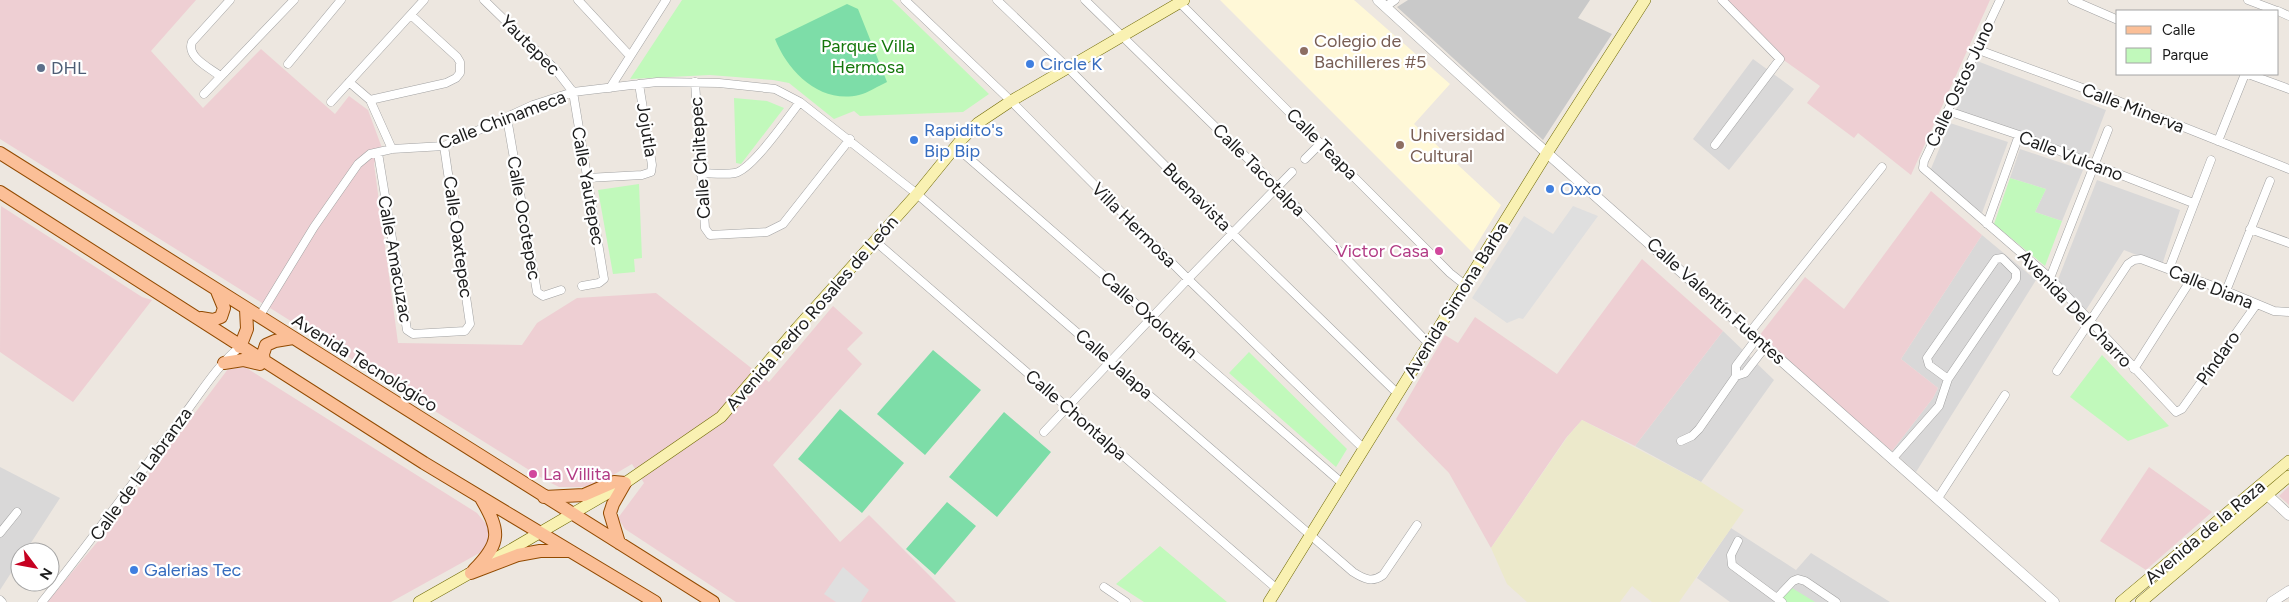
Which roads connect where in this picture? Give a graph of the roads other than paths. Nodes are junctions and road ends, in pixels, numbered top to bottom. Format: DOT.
graph roads {
  1 [pos="230,0"];
  2 [pos="293,0"];
  3 [pos="341,0"];
  4 [pos="424,0"];
  5 [pos="484,0"];
  6 [pos="666,0"];
  7 [pos="905,0"];
  8 [pos="997,0"];
  9 [pos="1085,0"];
  10 [pos="1395,0"];
  11 [pos="1645,0"];
  12 [pos="1722,0"];
  13 [pos="2000,0"];
  14 [pos="2072,0"];
  15 [pos="2248,0"];
  16 [pos="1182,1"];
  17 [pos="582,2"];
  18 [pos="1381,3"];
  19 [pos="2272,10"];
  20 [pos="411,15"];
  21 [pos="2116,19"];
  22 [pos="1123,36"];
  23 [pos="1976,49"];
  24 [pos="630,56"];
  25 [pos="288,64"];
  26 [pos="1068,68"];
  27 [pos="2247,75"];
  28 [pos="2250,75"];
  29 [pos="220,76"];
  30 [pos="349,82"];
  31 [pos="695,82"];
  32 [pos="639,84"];
  33 [pos="610,88"];
  34 [pos="2289,89"];
  35 [pos="573,92"];
  36 [pos="204,94"];
  37 [pos="370,100"];
  38 [pos="1011,101"];
  39 [pos="331,102"];
  40 [pos="800,102"];
  41 [pos="1948,111"];
  42 [pos="507,118"];
  43 [pos="2108,130"];
  44 [pos="2019,135"];
  45 [pos="850,139"];
  46 [pos="2218,141"];
  47 [pos="1321,143"];
  48 [pos="1715,145"];
  49 [pos="444,146"];
  50 [pos="956,146"];
  51 [pos="392,149"];
  52 [pos="0,153"];
  53 [pos="378,153"];
  54 [pos="1547,153"];
  55 [pos="1304,159"];
  56 [pos="2211,160"];
  57 [pos="2093,165"];
  58 [pos="1882,167"];
  59 [pos="1923,168"];
  60 [pos="2289,169"];
  61 [pos="1292,172"];
  62 [pos="700,173"];
  63 [pos="587,178"];
  64 [pos="2270,180"];
  65 [pos="1277,187"];
  66 [pos="0,192"];
  67 [pos="917,194"];
  68 [pos="2193,202"];
  69 [pos="1987,224"];
  70 [pos="2250,229"];
  71 [pos="1233,234"];
  72 [pos="875,241"];
  73 [pos="2289,244"];
  74 [pos="2169,269"];
  75 [pos="2050,278"];
  76 [pos="2192,278"];
  77 [pos="1188,279"];
  78 [pos="1465,285"];
  79 [pos="582,286"];
  80 [pos="561,290"];
  81 [pos="217,291"];
  82 [pos="2226,291"];
  83 [pos="2256,305"];
  84 [pos="246,309"];
  85 [pos="2289,312"];
  86 [pos="259,317"];
  87 [pos="1152,317"];
  88 [pos="199,318"];
  89 [pos="2090,322"];
  90 [pos="469,328"];
  91 [pos="1754,335"];
  92 [pos="293,338"];
  93 [pos="1428,344"];
  94 [pos="1766,346"];
  95 [pos="240,347"];
  96 [pos="1111,362"];
  97 [pos="224,363"];
  98 [pos="268,365"];
  99 [pos="2134,369"];
  100 [pos="2057,371"];
  101 [pos="1736,376"];
  102 [pos="1948,379"];
  103 [pos="1398,394"];
  104 [pos="2005,394"];
  105 [pos="1066,407"];
  106 [pos="2179,412"];
  107 [pos="1044,432"];
  108 [pos="1681,440"];
  109 [pos="1364,449"];
  110 [pos="1893,458"];
  111 [pos="2289,461"];
  112 [pos="2289,476"];
  113 [pos="625,483"];
  114 [pos="1343,484"];
  115 [pos="2263,491"];
  116 [pos="544,497"];
  117 [pos="481,498"];
  118 [pos="1938,498"];
  119 [pos="17,512"];
  120 [pos="572,514"];
  121 [pos="2289,515"];
  122 [pos="1417,525"];
  123 [pos="0,533"];
  124 [pos="541,533"];
  125 [pos="1310,536"];
  126 [pos="1738,541"];
  127 [pos="619,543"];
  128 [pos="570,551"];
  129 [pos="471,573"];
  130 [pos="1104,587"];
  131 [pos="1277,589"];
  132 [pos="2289,591"];
  133 [pos="1780,600"];
  134 [pos="655,601"];
  135 [pos="42,602"];
  136 [pos="419,602"];
  137 [pos="713,602"];
  138 [pos="1126,602"];
  139 [pos="1269,602"];
  140 [pos="1836,602"];
  141 [pos="2054,602"];
  142 [pos="2121,602"];
  143 [pos="2141,602"];
  144 [pos="2272,602"];
  1 -- 29 [label="street"];
  2 -- 29 [label="street"];
  3 -- 25 [label="street"];
  4 -- 20 [label="street"];
  5 -- 35 [label="street, Yautepec"];
  6 -- 24 [label="street"];
  7 -- 38 [label="street, Villa Hermosa"];
  8 -- 26 [label="street, Buenavista"];
  9 -- 22 [label="street, Calle Tacotalpa"];
  10 -- 18 [label="street"];
  11 -- 54 [label="main road, Avenida Simona Barba"];
  12 -- 48 [label="street"];
  13 -- 23 [label="street, Calle Ostos Juno"];
  14 -- 21 [label="street"];
  15 -- 19 [label="street"];
  16 -- 22 [label="main road, Avenida Pedro Rosales de León"];
  16 -- 47 [label="street, Calle Teapa"];
  17 -- 24 [label="street"];
  18 -- 54 [label="street, Calle Valentín Fuentes"];
  20 -- 30 [label="street"];
  20 -- 37 [label="street"];
  22 -- 26 [label="main road, Avenida Pedro Rosales de León"];
  22 -- 65 [label="street, Calle Tacotalpa"];
  23 -- 41 [label="street, Calle Ostos Juno"];
  23 -- 46 [label="street, Calle Minerva"];
  24 -- 33 [label="street"];
  26 -- 38 [label="main road, Avenida Pedro Rosales de León"];
  26 -- 71 [label="street, Buenavista"];
  27 -- 46 [label="street"];
  28 -- 34 [label="street"];
  29 -- 36 [label="street"];
  30 -- 37 [label="street"];
  30 -- 39 [label="street"];
  31 -- 32 [label="street, Calle Chinameca"];
  31 -- 40 [label="street, Calle Chinameca"];
  31 -- 62 [label="street, Calle Chiltepec"];
  32 -- 33 [label="street, Calle Chinameca"];
  32 -- 63 [label="street, Jojutla"];
  33 -- 35 [label="street, Calle Chinameca"];
  35 -- 42 [label="street, Calle Chinameca"];
  35 -- 63 [label="street, Calle Yautepec"];
  37 -- 51 [label="street"];
  38 -- 50 [label="main road, Avenida Pedro Rosales de León"];
  38 -- 77 [label="street, Villa Hermosa"];
  40 -- 45 [label="street, Calle Chinameca"];
  40 -- 62 [label="street"];
  41 -- 44 [label="street, Calle Vulcano"];
  41 -- 59 [label="street, Calle Ostos Juno"];
  42 -- 49 [label="street, Calle Chinameca"];
  42 -- 80 [label="street, Calle Ocotepec"];
  43 -- 57 [label="street"];
  44 -- 57 [label="street, Calle Vulcano"];
  44 -- 69 [label="street"];
  45 -- 62 [label="street, Calle Chiltepec"];
  45 -- 67 [label="street, Calle Chinameca"];
  46 -- 60 [label="street, Calle Minerva"];
  47 -- 55 [label="street"];
  47 -- 78 [label="street, Calle Teapa"];
  49 -- 51 [label="street, Calle Chinameca"];
  49 -- 90 [label="street, Calle Oaxtepec"];
  50 -- 67 [label="main road, Avenida Pedro Rosales de León"];
  50 -- 87 [label="street, Calle Oxolotlán"];
  51 -- 53 [label="street, Calle Chinameca"];
  52 -- 81 [label="main road, Avenida Tecnológico"];
  53 -- 86 [label="street, Calle Chinameca"];
  53 -- 90 [label="street, Calle Amacuzac"];
  54 -- 78 [label="main road, Avenida Simona Barba"];
  54 -- 91 [label="street, Calle Valentín Fuentes"];
  56 -- 68 [label="street"];
  57 -- 68 [label="street, Calle Vulcano"];
  57 -- 75 [label="street"];
  58 -- 91 [label="street"];
  59 -- 69 [label="street, Avenida Del Charro"];
  61 -- 65 [label="street"];
  63 -- 79 [label="street, Calle Yautepec"];
  64 -- 70 [label="street"];
  65 -- 71 [label="street"];
  65 -- 93 [label="street, Calle Tacotalpa"];
  66 -- 88 [label="main road"];
  67 -- 72 [label="main road, Avenida Pedro Rosales de León"];
  67 -- 96 [label="street, Calle Jalapa"];
  68 -- 74 [label="street"];
  69 -- 75 [label="street, Avenida Del Charro"];
  70 -- 73 [label="street"];
  70 -- 82 [label="street"];
  71 -- 77 [label="street"];
  71 -- 103 [label="street, Buenavista"];
  72 -- 105 [label="street, Calle Chontalpa"];
  72 -- 113 [label="main road, Avenida Pedro Rosales de León"];
  74 -- 76 [label="street, Calle Diana"];
  74 -- 89 [label="street, Calle Diana"];
  75 -- 89 [label="street, Avenida Del Charro"];
  76 -- 82 [label="street, Calle Diana"];
  76 -- 99 [label="street"];
  77 -- 87 [label="street"];
  77 -- 109 [label="street, Villa Hermosa"];
  78 -- 93 [label="main road, Avenida Simona Barba"];
  81 -- 84 [label="main road, Avenida Tecnológico"];
  81 -- 88 [label="main road"];
  82 -- 83 [label="street, Calle Diana"];
  83 -- 85 [label="street, Calle Diana"];
  83 -- 106 [label="street, Píndaro"];
  84 -- 86 [label="main road, Avenida Tecnológico"];
  84 -- 95 [label="main road"];
  86 -- 92 [label="main road, Avenida Tecnológico"];
  86 -- 95 [label="main road"];
  87 -- 96 [label="street"];
  87 -- 114 [label="street, Calle Oxolotlán"];
  88 -- 95 [label="main road"];
  89 -- 99 [label="street, Avenida Del Charro"];
  89 -- 100 [label="street"];
  91 -- 94 [label="street, Calle Valentín Fuentes"];
  91 -- 101 [label="street"];
  92 -- 98 [label="main road"];
  92 -- 116 [label="main road, Avenida Tecnológico"];
  93 -- 103 [label="main road, Avenida Simona Barba"];
  94 -- 101 [label="street"];
  94 -- 110 [label="street, Calle Valentín Fuentes"];
  95 -- 97 [label="street, Calle de la Labranza"];
  95 -- 98 [label="main road"];
  96 -- 105 [label="street"];
  96 -- 125 [label="street, Calle Jalapa"];
  97 -- 98 [label="main road"];
  97 -- 135 [label="street, Calle de la Labranza"];
  98 -- 117 [label="main road"];
  99 -- 106 [label="street, Avenida Del Charro"];
  101 -- 108 [label="street"];
  102 -- 102 [label="street"];
  102 -- 110 [label="street"];
  103 -- 109 [label="main road, Avenida Simona Barba"];
  104 -- 118 [label="street"];
  105 -- 107 [label="street"];
  105 -- 131 [label="street, Calle Chontalpa"];
  109 -- 114 [label="main road, Avenida Simona Barba"];
  110 -- 118 [label="street, Calle Valentín Fuentes"];
  111 -- 115 [label="main road, Avenida de la Raza"];
  112 -- 115 [label="main road, Avenida de la Raza"];
  113 -- 116 [label="main road"];
  113 -- 120 [label="main road, Avenida Pedro Rosales de León"];
  113 -- 127 [label="main road"];
  114 -- 125 [label="main road, Avenida Simona Barba"];
  115 -- 121 [label="street"];
  115 -- 142 [label="main road, Avenida de la Raza"];
  115 -- 143 [label="main road, Avenida de la Raza"];
  116 -- 120 [label="main road, Avenida Tecnológico"];
  117 -- 124 [label="main road"];
  117 -- 129 [label="main road"];
  118 -- 141 [label="street, Calle Valentín Fuentes"];
  119 -- 123 [label="street"];
  120 -- 124 [label="main road, Avenida Pedro Rosales de León"];
  120 -- 127 [label="main road, Avenida Tecnológico"];
  122 -- 125 [label="street, Calle Jalapa"];
  124 -- 128 [label="main road"];
  124 -- 129 [label="main road, Avenida Pedro Rosales de León"];
  125 -- 131 [label="main road, Avenida Simona Barba"];
  126 -- 133 [label="street"];
  127 -- 137 [label="main road, Avenida Tecnológico"];
  128 -- 129 [label="main road"];
  128 -- 134 [label="main road"];
  129 -- 136 [label="main road, Avenida Pedro Rosales de León"];
  130 -- 138 [label="street"];
  131 -- 139 [label="main road, Avenida Simona Barba"];
  132 -- 144 [label="street"];
  133 -- 140 [label="street"];
}
